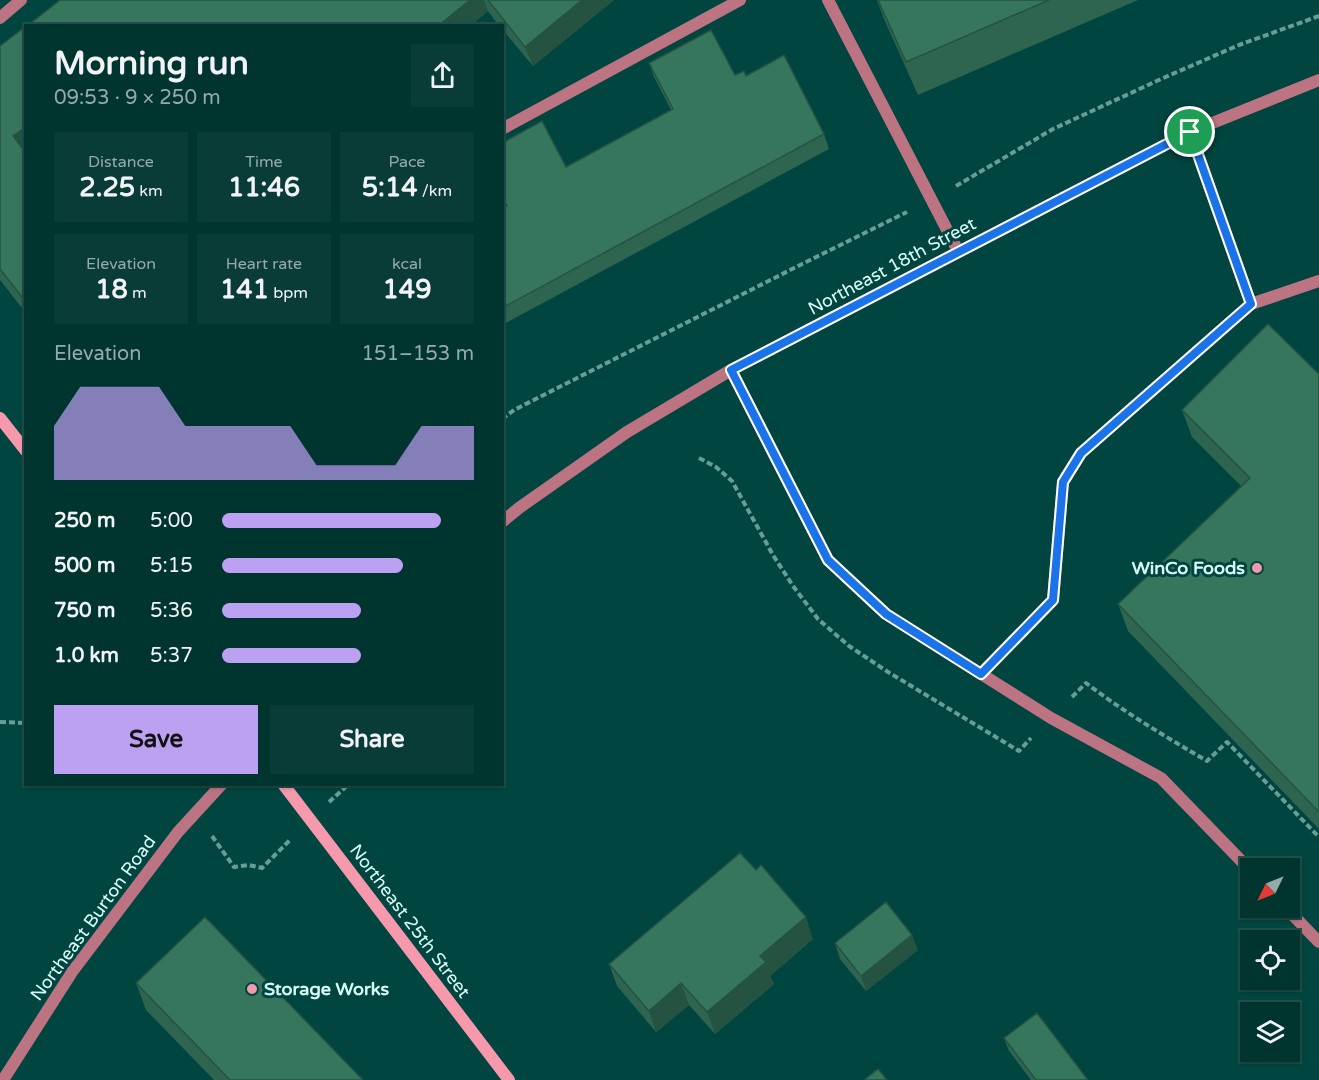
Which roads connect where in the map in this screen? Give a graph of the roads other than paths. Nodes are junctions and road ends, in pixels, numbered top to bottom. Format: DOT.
graph roads {
  1 [pos="21,0"];
  2 [pos="740,0"];
  3 [pos="828,0"];
  4 [pos="0,18"];
  5 [pos="1319,80"];
  6 [pos="504,128"];
  7 [pos="1190,132"];
  8 [pos="958,251"];
  9 [pos="1319,281"];
  10 [pos="1251,304"];
  11 [pos="731,370"];
  12 [pos="0,418"];
  13 [pos="24,448"];
  14 [pos="504,520"];
  15 [pos="981,674"];
  16 [pos="220,786"];
  17 [pos="285,786"];
  18 [pos="1240,860"];
  19 [pos="1296,918"];
  20 [pos="1319,942"];
  21 [pos="3,1080"];
  22 [pos="509,1080"];
  1 -- 4 [label="street"];
  2 -- 6 [label="street"];
  3 -- 8 [label="street"];
  5 -- 7 [label="street, Northeast 18th Street"];
  7 -- 8 [label="street, Northeast 18th Street"];
  7 -- 10 [label="street"];
  8 -- 11 [label="street, Northeast 18th Street"];
  9 -- 10 [label="street"];
  10 -- 15 [label="street"];
  11 -- 14 [label="street, Northeast 18th Street"];
  11 -- 15 [label="street"];
  12 -- 13 [label="main road"];
  15 -- 18 [label="street"];
  16 -- 21 [label="street, Northeast Burton Road"];
  17 -- 22 [label="main road, Northeast 25th Street"];
  19 -- 20 [label="street"];
}
